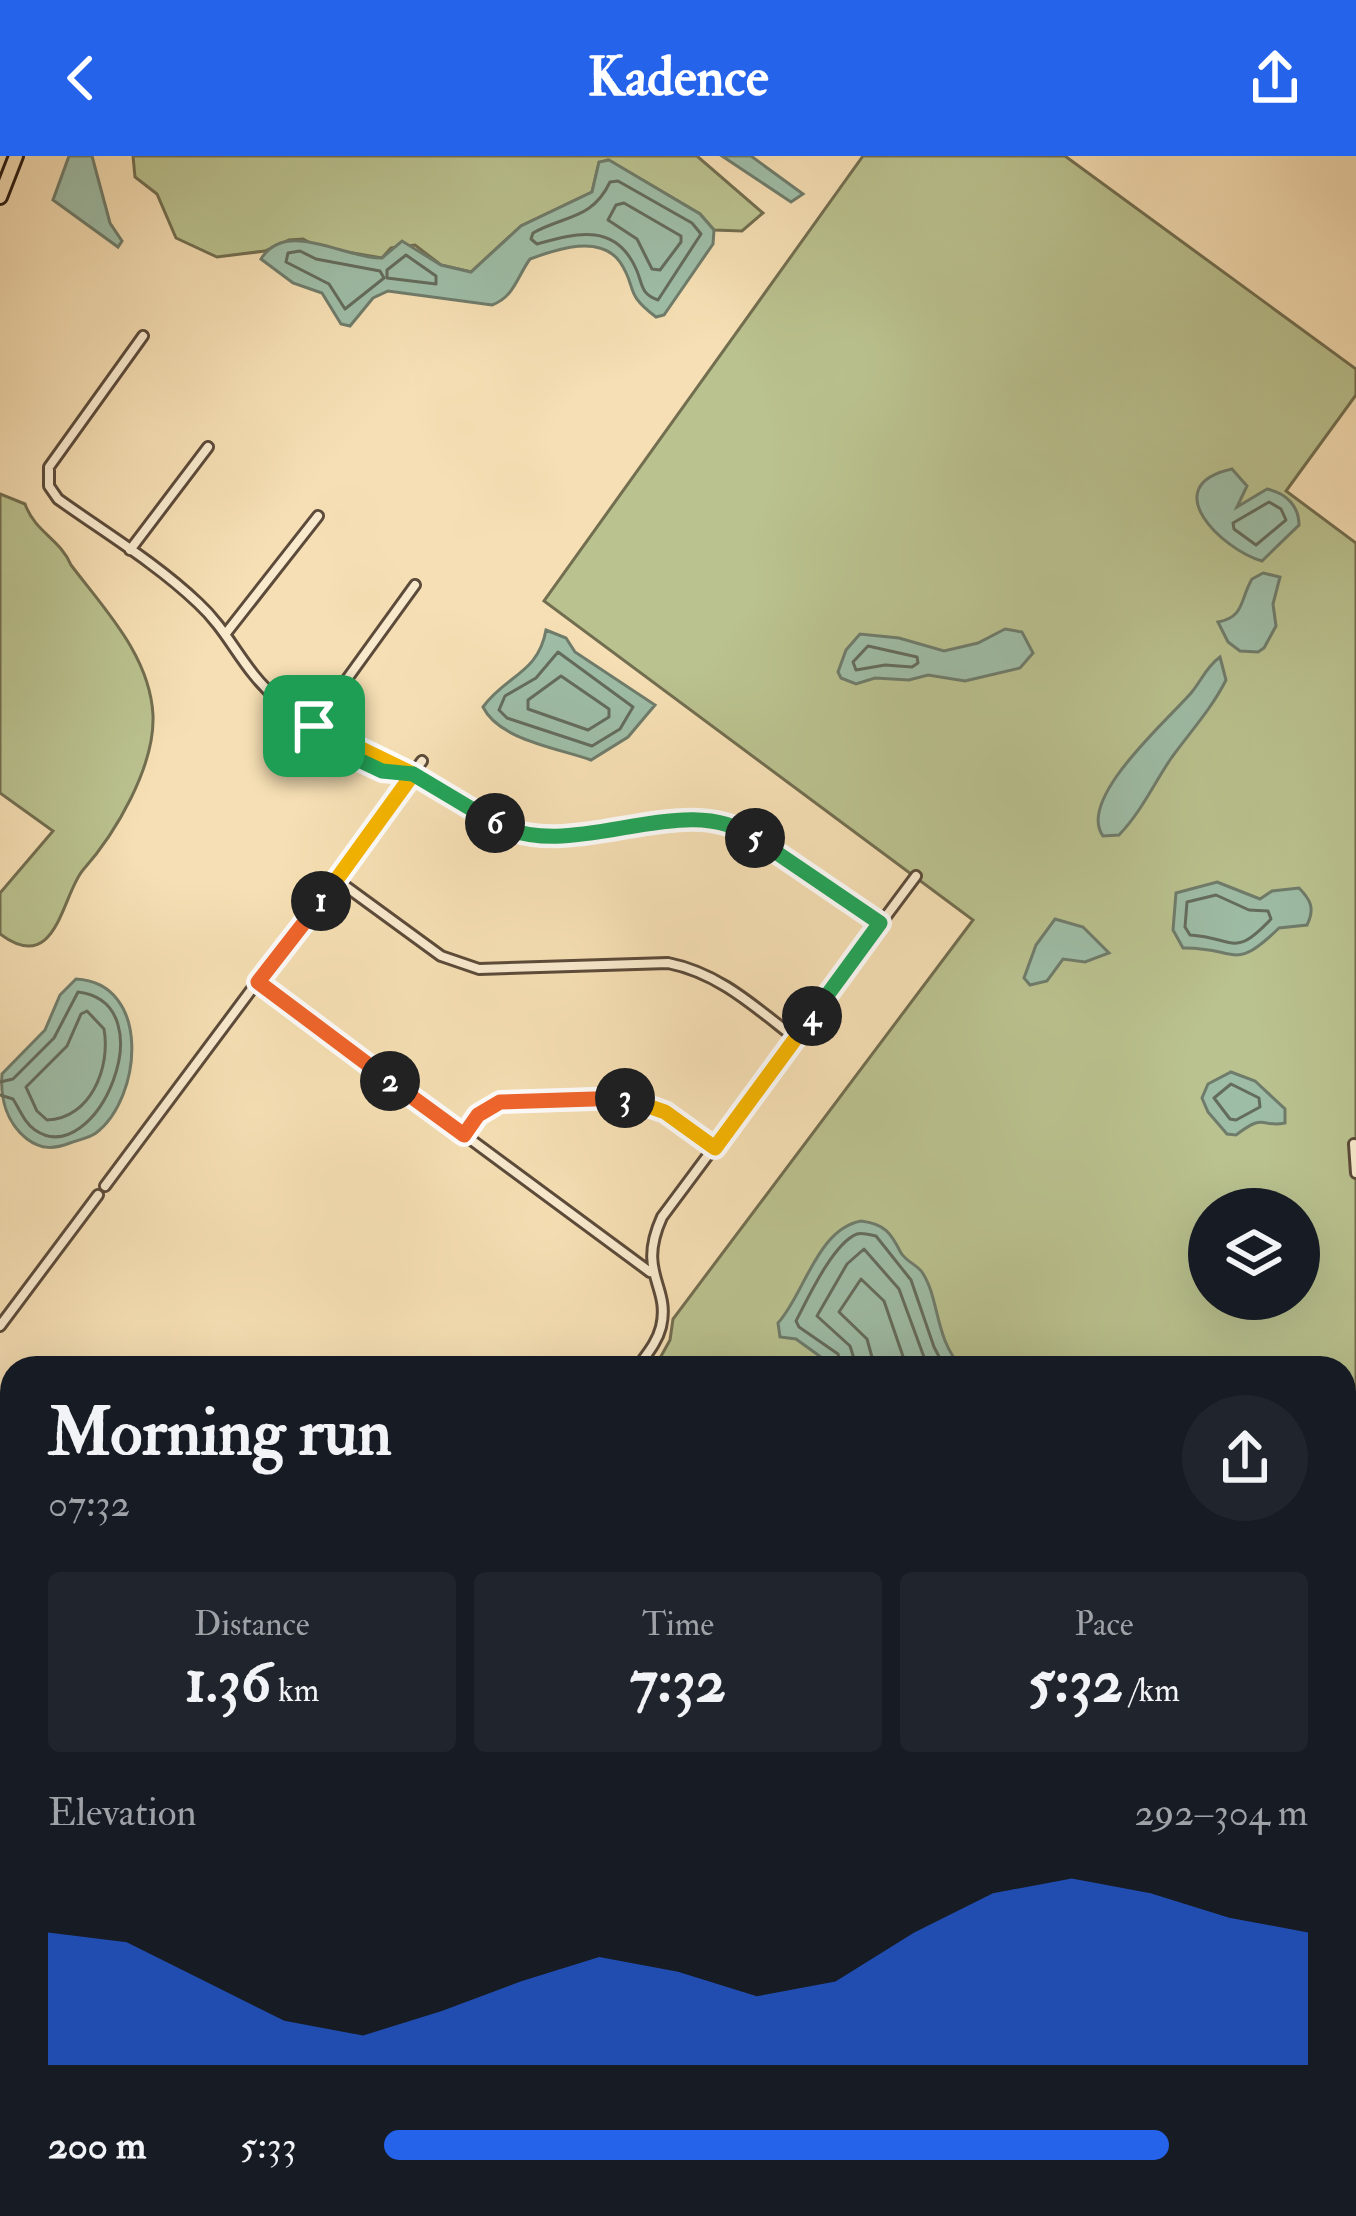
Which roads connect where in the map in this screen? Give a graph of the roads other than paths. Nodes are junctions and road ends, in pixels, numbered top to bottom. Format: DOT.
graph roads {
  1 [pos="16,156"];
  2 [pos="0,197"];
  3 [pos="143,336"];
  4 [pos="208,447"];
  5 [pos="319,516"];
  6 [pos="130,550"];
  7 [pos="415,584"];
  8 [pos="227,632"];
  9 [pos="314,726"];
  10 [pos="422,761"];
  11 [pos="413,774"];
  12 [pos="916,876"];
  13 [pos="337,880"];
  14 [pos="880,923"];
  15 [pos="258,982"];
  16 [pos="795,1038"];
  17 [pos="464,1135"];
  18 [pos="1354,1144"];
  19 [pos="715,1148"];
  20 [pos="1356,1173"];
  21 [pos="105,1186"];
  22 [pos="98,1195"];
  23 [pos="651,1273"];
  24 [pos="0,1326"];
  25 [pos="646,1356"];
  1 -- 2 [label="main road"];
  3 -- 6 [label="street"];
  4 -- 6 [label="street"];
  5 -- 8 [label="street"];
  6 -- 8 [label="street"];
  7 -- 9 [label="street"];
  8 -- 9 [label="street"];
  9 -- 11 [label="street"];
  10 -- 11 [label="street"];
  11 -- 13 [label="street"];
  11 -- 14 [label="street"];
  12 -- 14 [label="street"];
  13 -- 15 [label="street"];
  13 -- 16 [label="street"];
  14 -- 16 [label="street"];
  15 -- 17 [label="street"];
  15 -- 21 [label="street"];
  16 -- 19 [label="street"];
  17 -- 19 [label="street"];
  17 -- 23 [label="street"];
  18 -- 20 [label="street"];
  19 -- 23 [label="street"];
  22 -- 24 [label="street"];
  23 -- 25 [label="street"];
}
